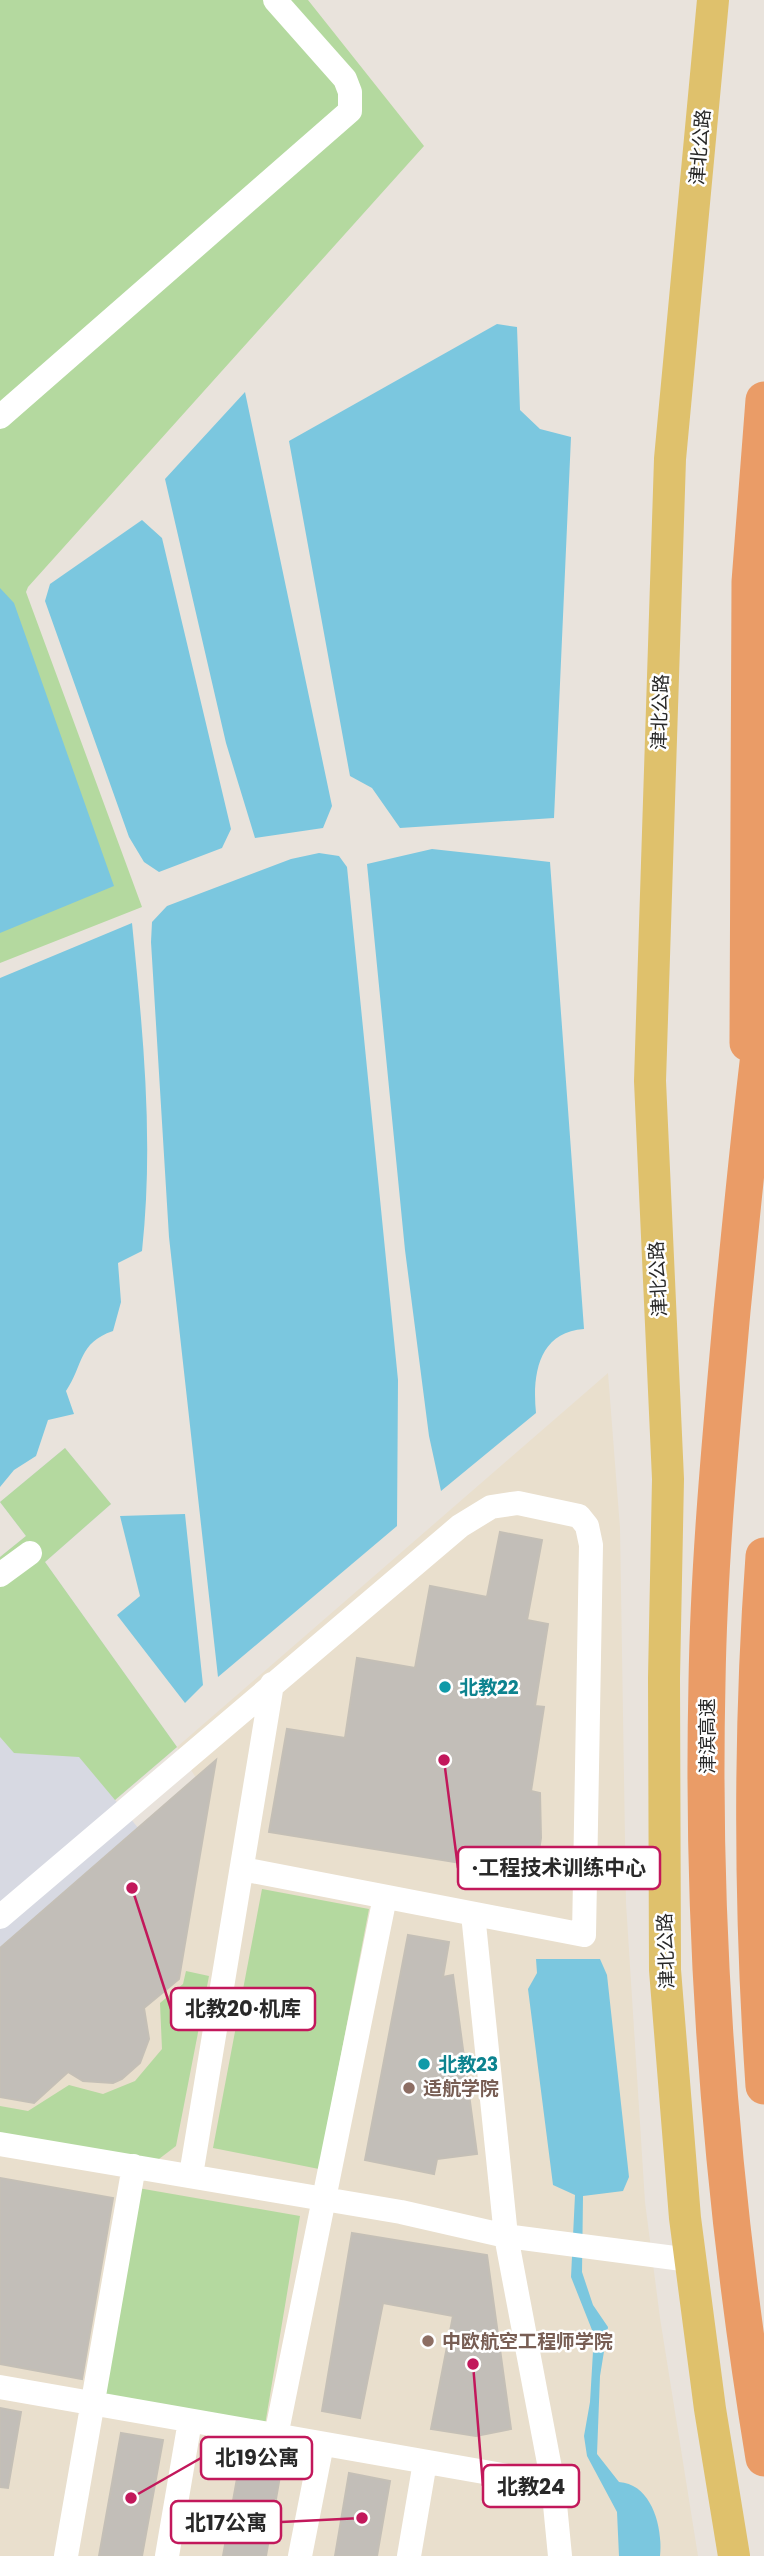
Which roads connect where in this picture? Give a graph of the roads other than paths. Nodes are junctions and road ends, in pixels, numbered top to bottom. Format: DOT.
graph roads {
  1 [pos="275,0"];
  2 [pos="713,0"];
  3 [pos="724,0"];
  4 [pos="764,400"];
  5 [pos="0,417"];
  6 [pos="764,1014"];
  7 [pos="746,1149"];
  8 [pos="30,1553"];
  9 [pos="764,1556"];
  10 [pos="0,1575"];
  11 [pos="272,1684"];
  12 [pos="242,1869"];
  13 [pos="385,1897"];
  14 [pos="472,1914"];
  15 [pos="0,1917"];
  16 [pos="764,2086"];
  17 [pos="0,2144"];
  18 [pos="134,2166"];
  19 [pos="191,2175"];
  20 [pos="325,2199"];
  21 [pos="506,2236"];
  22 [pos="690,2260"];
  23 [pos="0,2387"];
  24 [pos="93,2403"];
  25 [pos="190,2421"];
  26 [pos="276,2436"];
  27 [pos="322,2444"];
  28 [pos="764,2458"];
  29 [pos="425,2462"];
  30 [pos="553,2484"];
  31 [pos="66,2556"];
  32 [pos="167,2556"];
  33 [pos="300,2556"];
  34 [pos="410,2556"];
  35 [pos="560,2556"];
  36 [pos="734,2556"];
  37 [pos="744,2556"];
  1 -- 5 [label="lane"];
  2 -- 22 [label="main road, 津北公路"];
  3 -- 37 [label="main road, 津北公路"];
  4 -- 7 [label="highway"];
  6 -- 7 [label="highway, 津滨高速"];
  7 -- 28 [label="highway, 津滨高速"];
  8 -- 10 [label="lane"];
  9 -- 16 [label="highway"];
  11 -- 12 [label="lane"];
  11 -- 14 [label="lane"];
  11 -- 15 [label="lane"];
  12 -- 13 [label="lane"];
  12 -- 19 [label="lane"];
  13 -- 14 [label="lane"];
  13 -- 20 [label="lane"];
  14 -- 21 [label="lane"];
  17 -- 18 [label="lane"];
  18 -- 19 [label="lane"];
  18 -- 24 [label="lane"];
  19 -- 20 [label="lane"];
  20 -- 21 [label="lane"];
  20 -- 26 [label="lane"];
  21 -- 22 [label="lane"];
  21 -- 30 [label="lane"];
  22 -- 36 [label="main road, 津北公路"];
  23 -- 24 [label="lane"];
  24 -- 25 [label="lane"];
  24 -- 31 [label="lane"];
  25 -- 26 [label="lane"];
  25 -- 32 [label="lane"];
  26 -- 27 [label="lane"];
  27 -- 29 [label="lane"];
  27 -- 33 [label="lane"];
  29 -- 30 [label="lane"];
  29 -- 34 [label="lane"];
  30 -- 35 [label="lane"];
}
